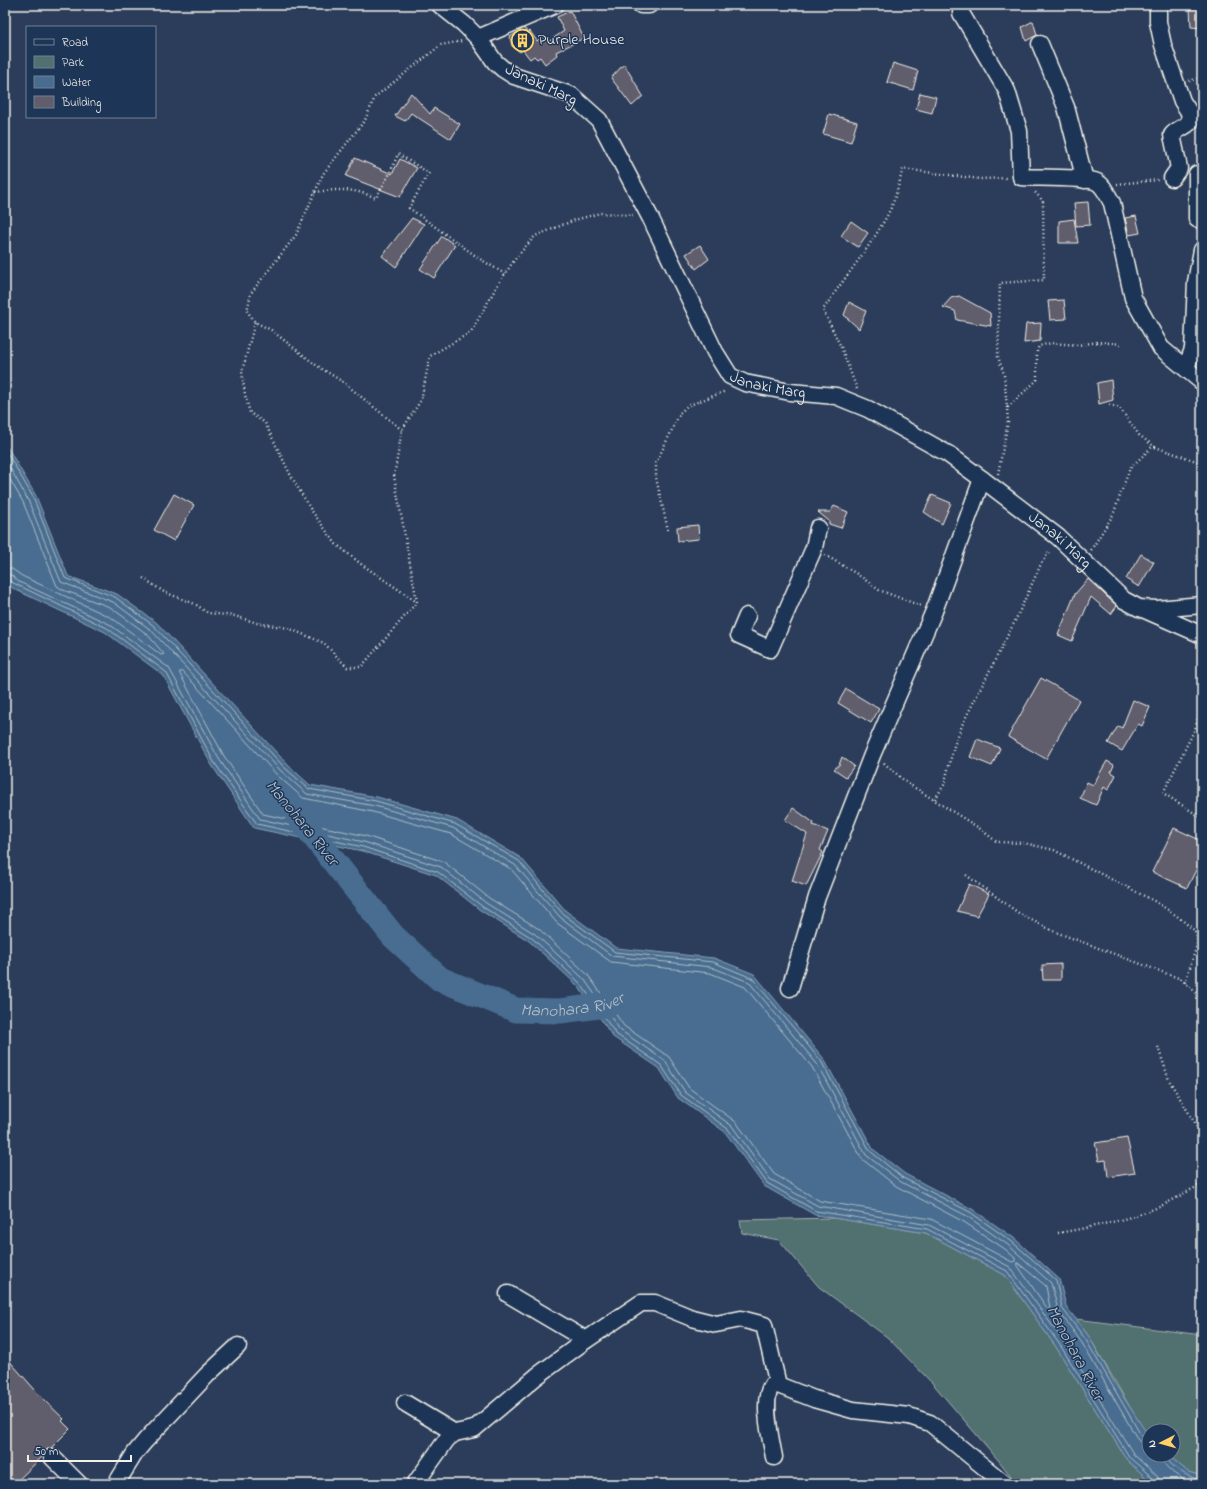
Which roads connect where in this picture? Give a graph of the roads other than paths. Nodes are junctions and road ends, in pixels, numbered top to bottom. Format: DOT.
graph roads {
  1 [pos="440,5"];
  2 [pos="555,5"];
  3 [pos="641,5"];
  4 [pos="649,5"];
  5 [pos="1158,5"];
  6 [pos="961,13"];
  7 [pos="478,38"];
  8 [pos="1040,44"];
  9 [pos="1197,174"];
  10 [pos="1172,178"];
  11 [pos="1085,180"];
  12 [pos="1202,218"];
  13 [pos="1202,250"];
  14 [pos="1186,368"];
  15 [pos="1202,382"];
  16 [pos="988,483"];
  17 [pos="818,528"];
  18 [pos="1202,605"];
  19 [pos="1139,608"];
  20 [pos="747,616"];
  21 [pos="1202,635"];
  22 [pos="790,988"];
  23 [pos="508,1294"];
  24 [pos="586,1340"];
  25 [pos="238,1346"];
  26 [pos="778,1385"];
  27 [pos="405,1403"];
  28 [pos="456,1433"];
  29 [pos="52,1457"];
  30 [pos="774,1457"];
  31 [pos="79,1484"];
  32 [pos="116,1484"];
  33 [pos="415,1484"];
  34 [pos="1005,1484"];
  1 -- 7 [label="street, Janaki Marg"];
  2 -- 7 [label="street"];
  3 -- 4 [label="street"];
  5 -- 10 [label="street"];
  6 -- 11 [label="street"];
  7 -- 16 [label="street, Janaki Marg"];
  8 -- 11 [label="street"];
  9 -- 12 [label="street"];
  11 -- 14 [label="street"];
  13 -- 14 [label="street"];
  14 -- 15 [label="street"];
  16 -- 19 [label="street, Janaki Marg"];
  16 -- 22 [label="street"];
  17 -- 20 [label="street"];
  18 -- 19 [label="street, Janaki Marg"];
  19 -- 21 [label="street"];
  23 -- 24 [label="street"];
  24 -- 26 [label="street"];
  24 -- 28 [label="street"];
  25 -- 32 [label="street"];
  26 -- 30 [label="street"];
  26 -- 34 [label="street"];
  27 -- 28 [label="street"];
  28 -- 33 [label="street"];
  29 -- 31 [label="street"];
}
